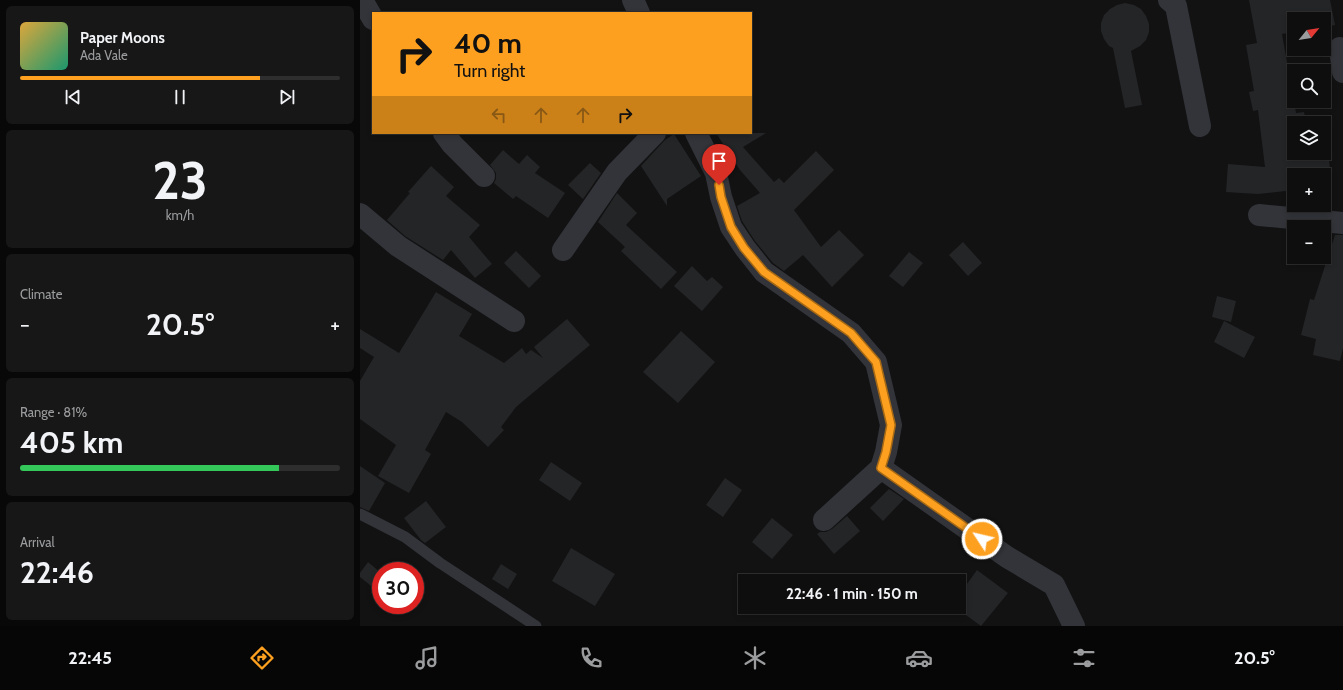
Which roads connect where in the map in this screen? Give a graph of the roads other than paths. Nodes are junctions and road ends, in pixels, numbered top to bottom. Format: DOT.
graph roads {
  1 [pos="362,0"];
  2 [pos="633,0"];
  3 [pos="1169,0"];
  4 [pos="639,12"];
  5 [pos="372,17"];
  6 [pos="1340,48"];
  7 [pos="1343,72"];
  8 [pos="1200,126"];
  9 [pos="445,134"];
  10 [pos="654,134"];
  11 [pos="696,134"];
  12 [pos="484,176"];
  13 [pos="360,214"];
  14 [pos="1259,215"];
  15 [pos="1343,222"];
  16 [pos="563,250"];
  17 [pos="514,321"];
  18 [pos="881,468"];
  19 [pos="360,514"];
  20 [pos="824,520"];
  21 [pos="536,626"];
  22 [pos="1074,626"];
  1 -- 5 [label="street"];
  2 -- 4 [label="street"];
  3 -- 8 [label="street"];
  6 -- 7 [label="street"];
  9 -- 12 [label="street"];
  10 -- 16 [label="street"];
  11 -- 18 [label="street"];
  13 -- 17 [label="street"];
  14 -- 15 [label="street"];
  18 -- 20 [label="street"];
  18 -- 22 [label="street"];
  19 -- 21 [label="lane"];
}
